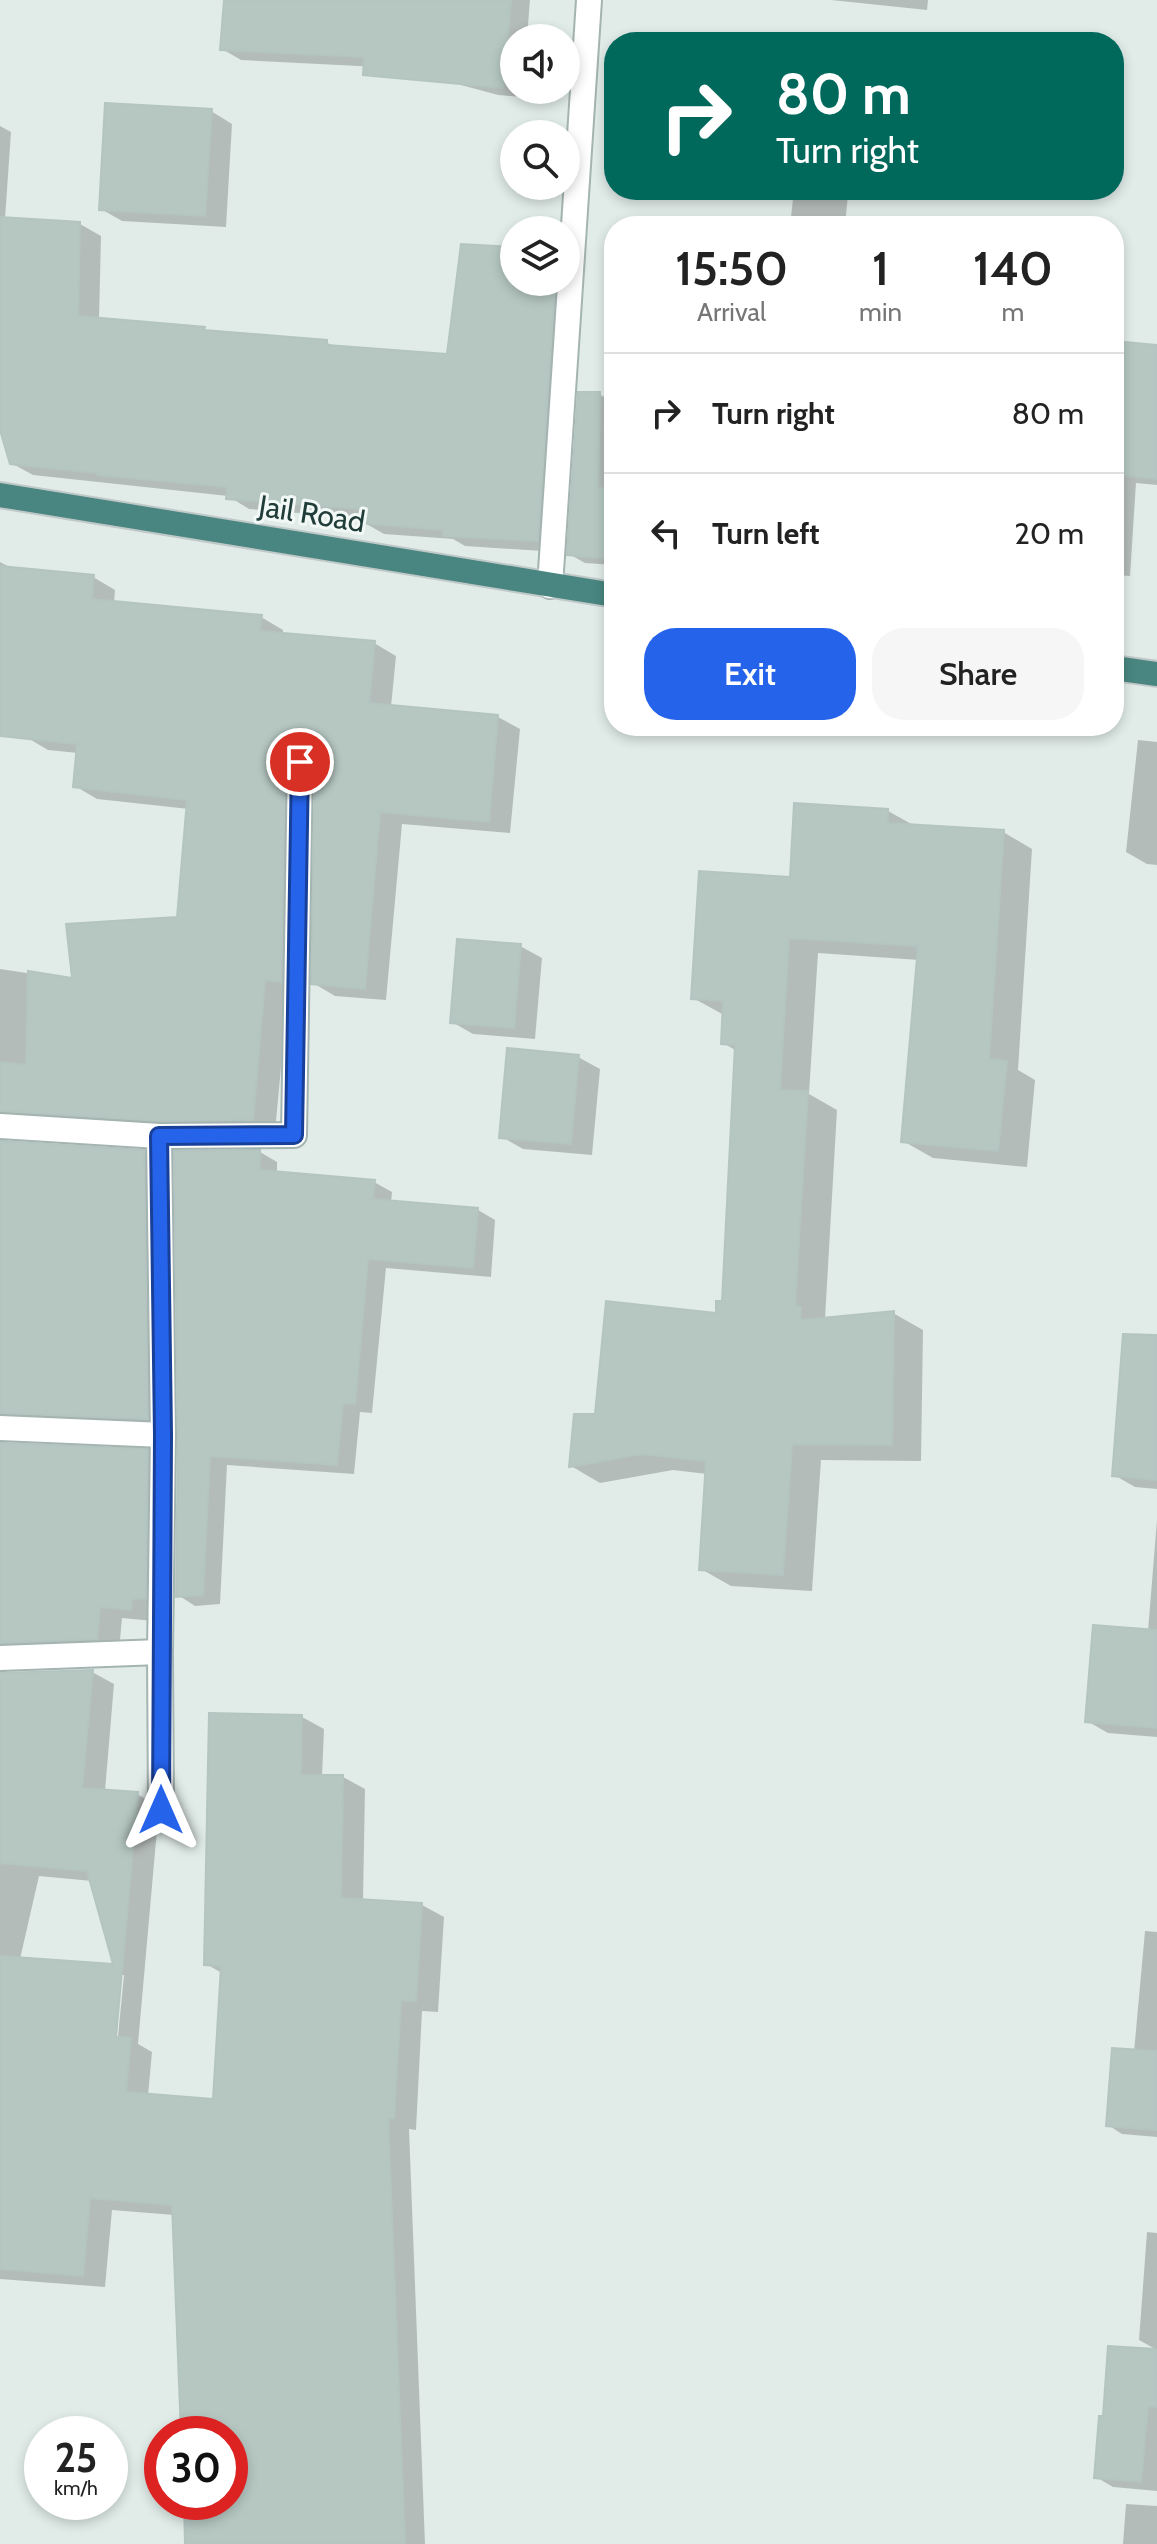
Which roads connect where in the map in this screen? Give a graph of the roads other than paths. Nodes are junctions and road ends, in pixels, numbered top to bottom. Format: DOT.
graph roads {
  1 [pos="589,0"];
  2 [pos="0,495"];
  3 [pos="550,586"];
  4 [pos="604,594"];
  5 [pos="1124,669"];
  6 [pos="1157,674"];
  7 [pos="300,762"];
  8 [pos="0,1126"];
  9 [pos="159,1136"];
  10 [pos="0,1428"];
  11 [pos="163,1435"];
  12 [pos="160,1652"];
  13 [pos="0,1658"];
  14 [pos="161,1810"];
  1 -- 3 [label="street"];
  2 -- 3 [label="highway, Jail Road"];
  3 -- 4 [label="highway, Jail Road"];
  5 -- 6 [label="highway"];
  7 -- 9 [label="street"];
  8 -- 9 [label="street"];
  9 -- 11 [label="street"];
  10 -- 11 [label="street"];
  11 -- 12 [label="street"];
  12 -- 13 [label="street"];
  12 -- 14 [label="street"];
}
